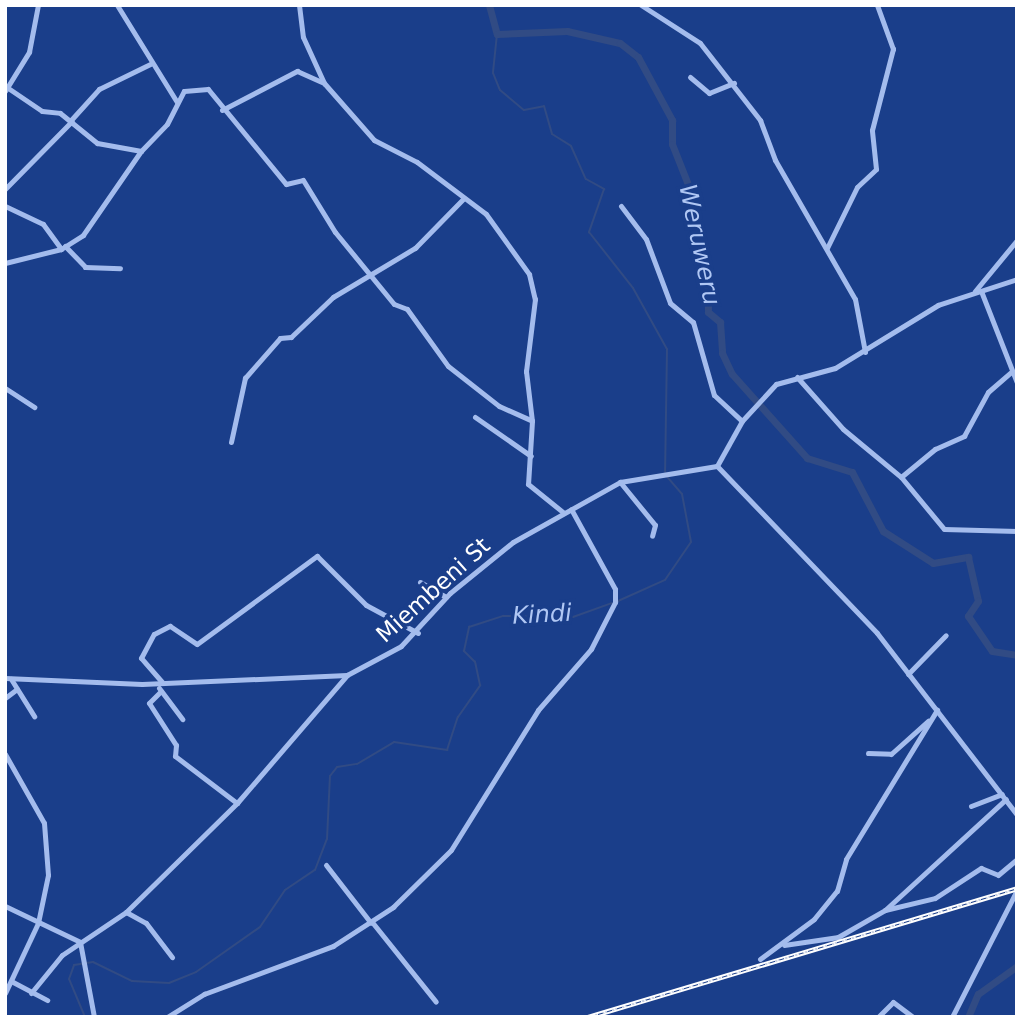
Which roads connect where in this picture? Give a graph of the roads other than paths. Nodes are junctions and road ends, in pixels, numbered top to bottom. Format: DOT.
graph roads {
  1 [pos="38,5"];
  2 [pos="117,5"];
  3 [pos="299,5"];
  4 [pos="641,5"];
  5 [pos="877,5"];
  6 [pos="150,64"];
  7 [pos="690,76"];
  8 [pos="324,83"];
  9 [pos="734,83"];
  10 [pos="7,90"];
  11 [pos="177,102"];
  12 [pos="222,110"];
  13 [pos="71,120"];
  14 [pos="141,151"];
  15 [pos="5,189"];
  16 [pos="464,198"];
  17 [pos="5,206"];
  18 [pos="621,206"];
  19 [pos="1017,240"];
  20 [pos="63,247"];
  21 [pos="827,248"];
  22 [pos="5,263"];
  23 [pos="120,268"];
  24 [pos="374,272"];
  25 [pos="1017,279"];
  26 [pos="978,291"];
  27 [pos="865,352"];
  28 [pos="1011,372"];
  29 [pos="797,377"];
  30 [pos="1017,383"];
  31 [pos="5,388"];
  32 [pos="34,407"];
  33 [pos="475,417"];
  34 [pos="532,421"];
  35 [pos="742,421"];
  36 [pos="231,442"];
  37 [pos="531,456"];
  38 [pos="717,466"];
  39 [pos="901,477"];
  40 [pos="620,482"];
  41 [pos="572,509"];
  42 [pos="564,513"];
  43 [pos="1017,531"];
  44 [pos="652,536"];
  45 [pos="420,582"];
  46 [pos="446,597"];
  47 [pos="418,633"];
  48 [pos="946,635"];
  49 [pos="908,674"];
  50 [pos="346,675"];
  51 [pos="8,679"];
  52 [pos="159,682"];
  53 [pos="17,689"];
  54 [pos="161,691"];
  55 [pos="5,698"];
  56 [pos="937,710"];
  57 [pos="34,716"];
  58 [pos="182,719"];
  59 [pos="928,721"];
  60 [pos="867,753"];
  61 [pos="5,754"];
  62 [pos="1004,797"];
  63 [pos="237,803"];
  64 [pos="971,806"];
  65 [pos="1017,815"];
  66 [pos="1017,850"];
  67 [pos="1016,862"];
  68 [pos="326,865"];
  69 [pos="1017,890"];
  70 [pos="5,905"];
  71 [pos="885,910"];
  72 [pos="126,912"];
  73 [pos="372,922"];
  74 [pos="38,923"];
  75 [pos="80,942"];
  76 [pos="771,949"];
  77 [pos="172,957"];
  78 [pos="760,959"];
  79 [pos="11,981"];
  80 [pos="5,993"];
  81 [pos="31,993"];
  82 [pos="47,1000"];
  83 [pos="436,1002"];
  84 [pos="95,1017"];
  85 [pos="167,1017"];
  86 [pos="878,1017"];
  87 [pos="913,1017"];
  88 [pos="952,1017"];
  1 -- 10 [label="street"];
  2 -- 6 [label="street"];
  3 -- 8 [label="street"];
  4 -- 9 [label="street"];
  5 -- 21 [label="street"];
  6 -- 11 [label="street"];
  6 -- 13 [label="street"];
  7 -- 9 [label="street"];
  8 -- 12 [label="street"];
  8 -- 16 [label="street"];
  9 -- 21 [label="street"];
  10 -- 13 [label="street"];
  11 -- 12 [label="street"];
  11 -- 14 [label="street"];
  12 -- 24 [label="street"];
  13 -- 14 [label="street"];
  13 -- 15 [label="street"];
  14 -- 20 [label="street"];
  16 -- 24 [label="street"];
  16 -- 34 [label="street"];
  17 -- 20 [label="street"];
  18 -- 35 [label="street"];
  19 -- 26 [label="street"];
  20 -- 22 [label="street"];
  20 -- 23 [label="street"];
  21 -- 27 [label="street"];
  24 -- 34 [label="street"];
  24 -- 36 [label="street"];
  25 -- 26 [label="street"];
  26 -- 27 [label="street"];
  26 -- 28 [label="street"];
  27 -- 29 [label="street"];
  28 -- 30 [label="street"];
  28 -- 39 [label="street"];
  29 -- 35 [label="street"];
  29 -- 39 [label="street"];
  31 -- 32 [label="street"];
  33 -- 37 [label="street"];
  34 -- 37 [label="street"];
  35 -- 38 [label="street"];
  37 -- 42 [label="street"];
  38 -- 40 [label="street, Miembeni St"];
  38 -- 49 [label="street"];
  39 -- 43 [label="street"];
  40 -- 41 [label="street, Miembeni St"];
  40 -- 44 [label="street"];
  41 -- 42 [label="street, Miembeni St"];
  41 -- 73 [label="street"];
  42 -- 46 [label="street, Miembeni St"];
  45 -- 46 [label="street"];
  46 -- 47 [label="street, Miembeni St"];
  47 -- 50 [label="street, Miembeni St"];
  47 -- 52 [label="street"];
  48 -- 49 [label="street"];
  49 -- 56 [label="street"];
  50 -- 52 [label="street, Miembeni St"];
  50 -- 63 [label="street"];
  51 -- 52 [label="street, Miembeni St"];
  51 -- 53 [label="street"];
  52 -- 54 [label="street"];
  53 -- 55 [label="street"];
  53 -- 57 [label="street"];
  54 -- 58 [label="street"];
  54 -- 63 [label="street"];
  56 -- 59 [label="street"];
  56 -- 62 [label="street"];
  59 -- 60 [label="street"];
  59 -- 76 [label="street"];
  61 -- 74 [label="street"];
  62 -- 64 [label="street"];
  62 -- 65 [label="street"];
  62 -- 71 [label="street"];
  63 -- 72 [label="street"];
  66 -- 67 [label="street"];
  67 -- 71 [label="street"];
  68 -- 73 [label="street"];
  69 -- 88 [label="street"];
  70 -- 74 [label="street"];
  71 -- 76 [label="street"];
  72 -- 75 [label="street"];
  72 -- 77 [label="street"];
  73 -- 83 [label="street"];
  73 -- 85 [label="street"];
  74 -- 75 [label="street"];
  74 -- 79 [label="street"];
  75 -- 81 [label="street"];
  75 -- 84 [label="street"];
  76 -- 78 [label="street"];
  79 -- 80 [label="street"];
  79 -- 81 [label="street"];
  81 -- 82 [label="street"];
  86 -- 87 [label="street"];
}
